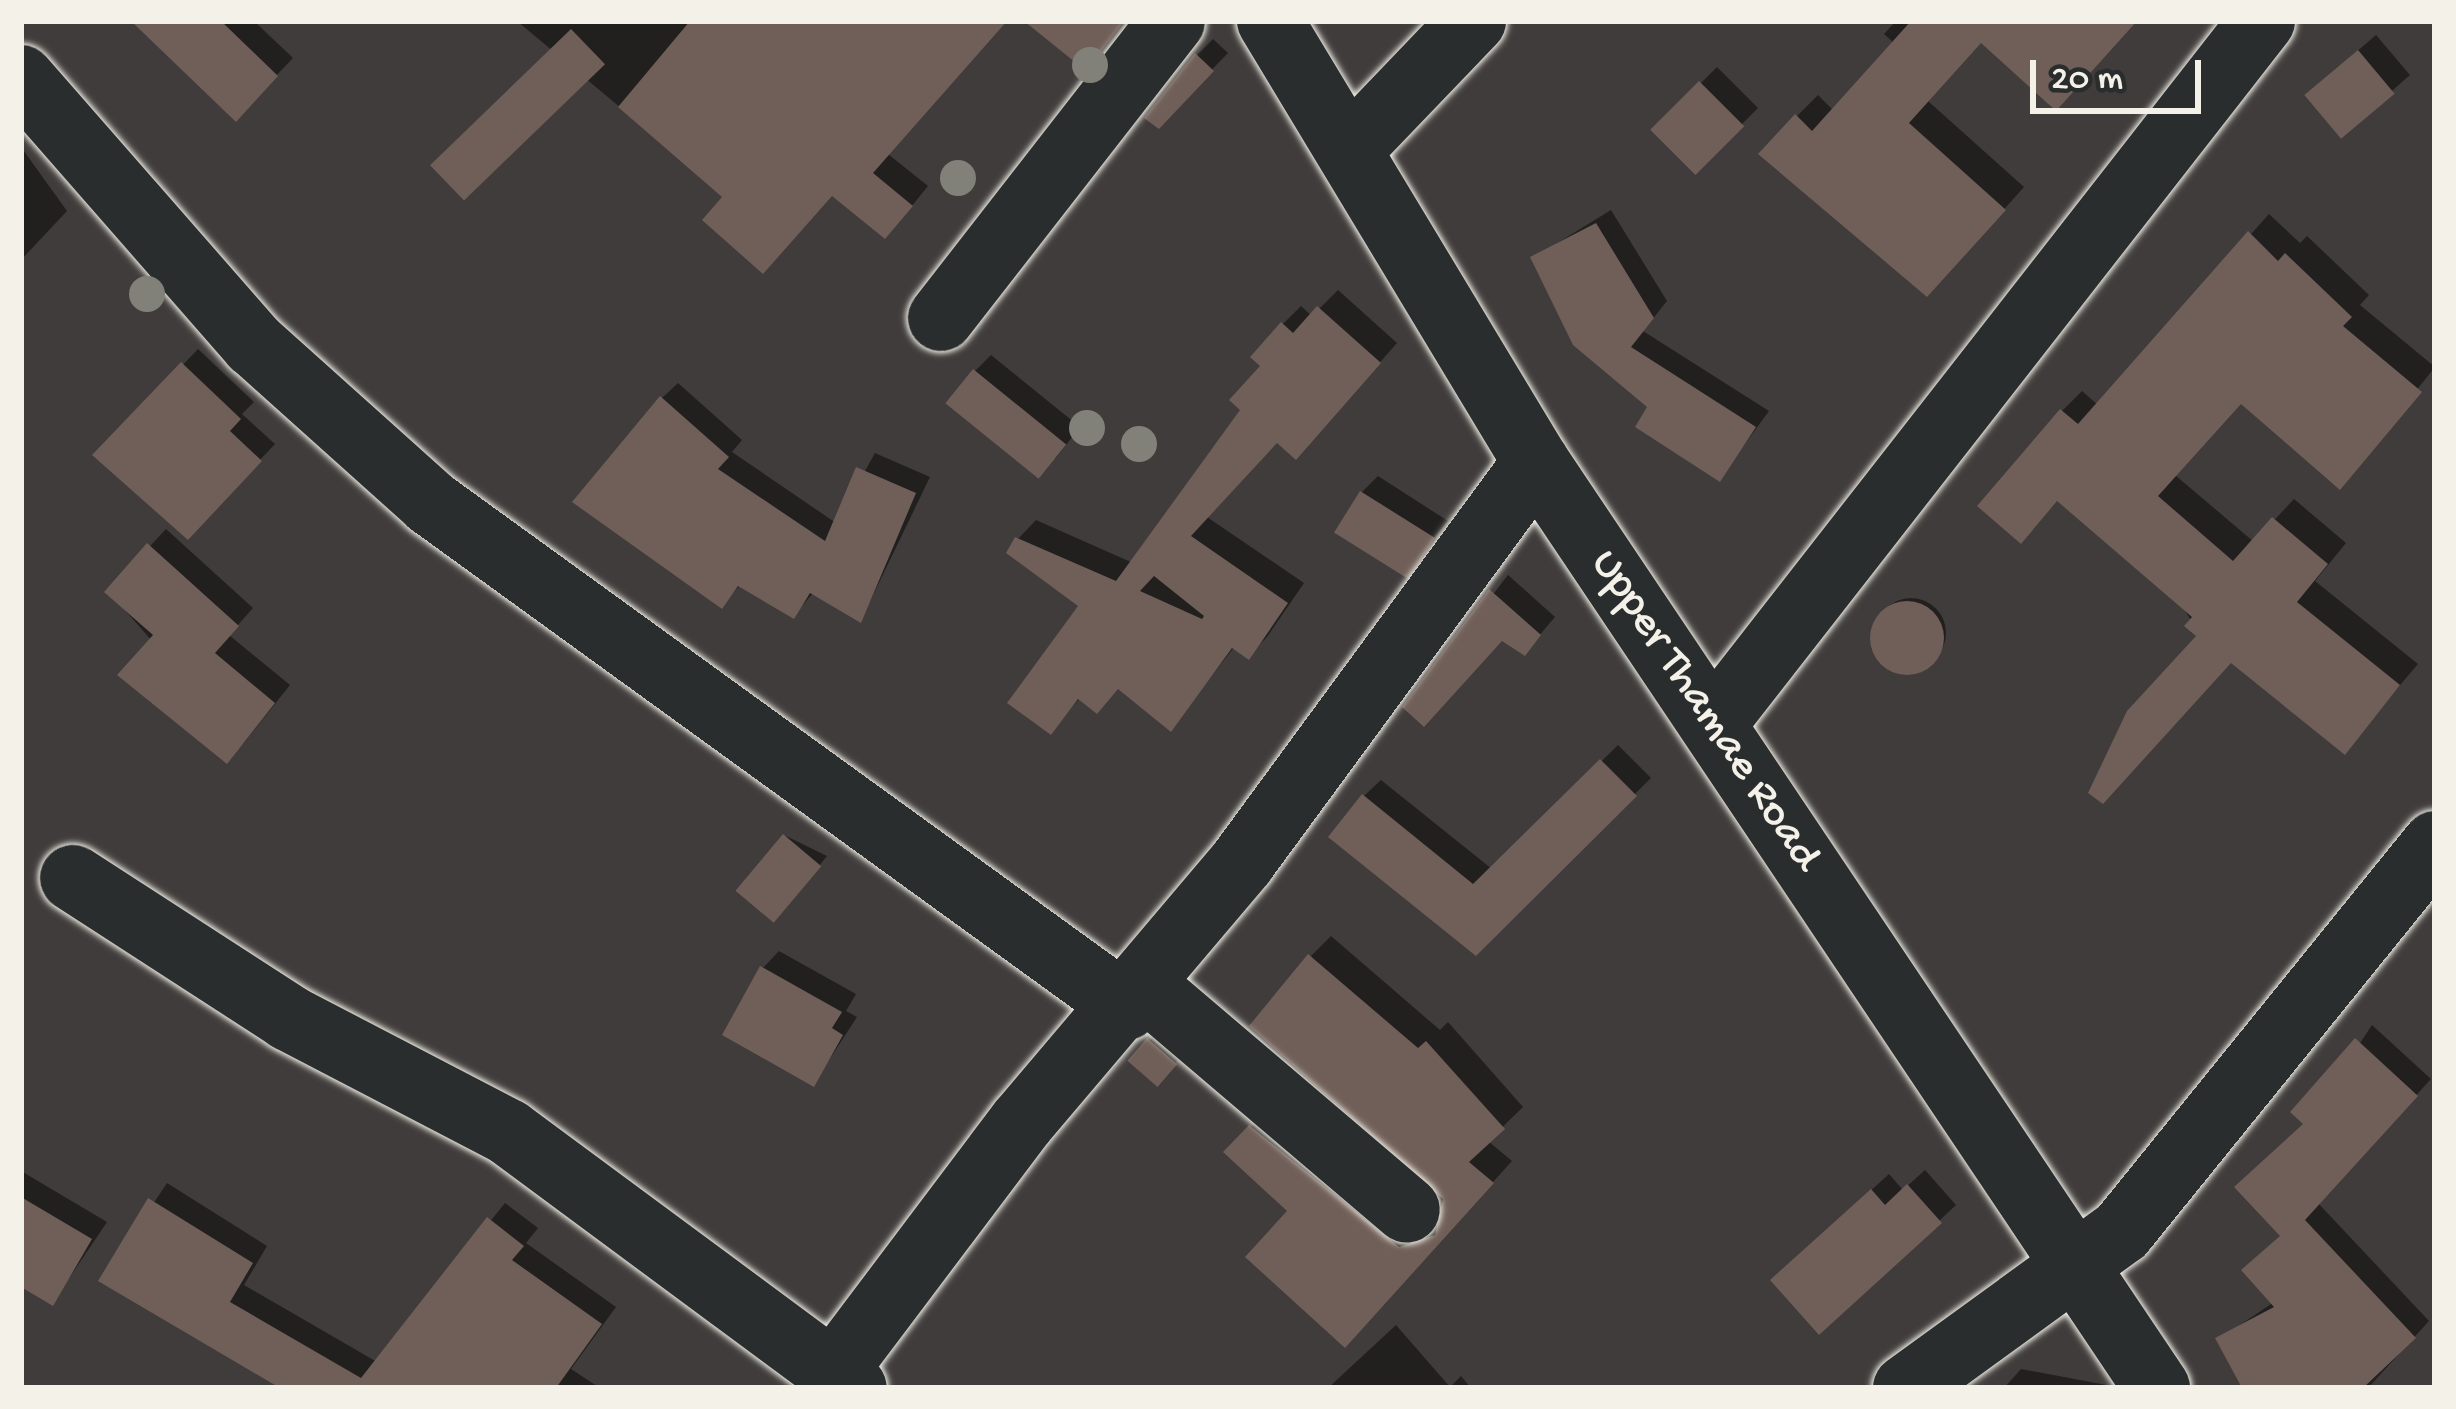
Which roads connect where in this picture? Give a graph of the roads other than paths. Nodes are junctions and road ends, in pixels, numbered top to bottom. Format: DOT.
graph roads {
  1 [pos="1172,21"];
  2 [pos="1270,21"];
  3 [pos="1473,21"];
  4 [pos="2262,21"];
  5 [pos="21,79"];
  6 [pos="1352,146"];
  7 [pos="941,318"];
  8 [pos="1536,462"];
  9 [pos="1713,724"];
  10 [pos="2435,844"];
  11 [pos="73,878"];
  12 [pos="1136,996"];
  13 [pos="1408,1210"];
  14 [pos="2081,1268"];
  15 [pos="846,1377"];
  16 [pos="1930,1381"];
  17 [pos="2157,1388"];
  1 -- 7 [label="street"];
  2 -- 6 [label="street, Upper Thamae Road"];
  3 -- 6 [label="street"];
  4 -- 9 [label="street"];
  5 -- 12 [label="street"];
  6 -- 8 [label="street, Upper Thamae Road"];
  8 -- 9 [label="street, Upper Thamae Road"];
  8 -- 12 [label="street"];
  9 -- 14 [label="street, Upper Thamae Road"];
  10 -- 14 [label="street"];
  11 -- 15 [label="street"];
  12 -- 13 [label="street"];
  12 -- 15 [label="street"];
  14 -- 16 [label="street"];
  14 -- 17 [label="street, Upper Thamae Road"];
}
